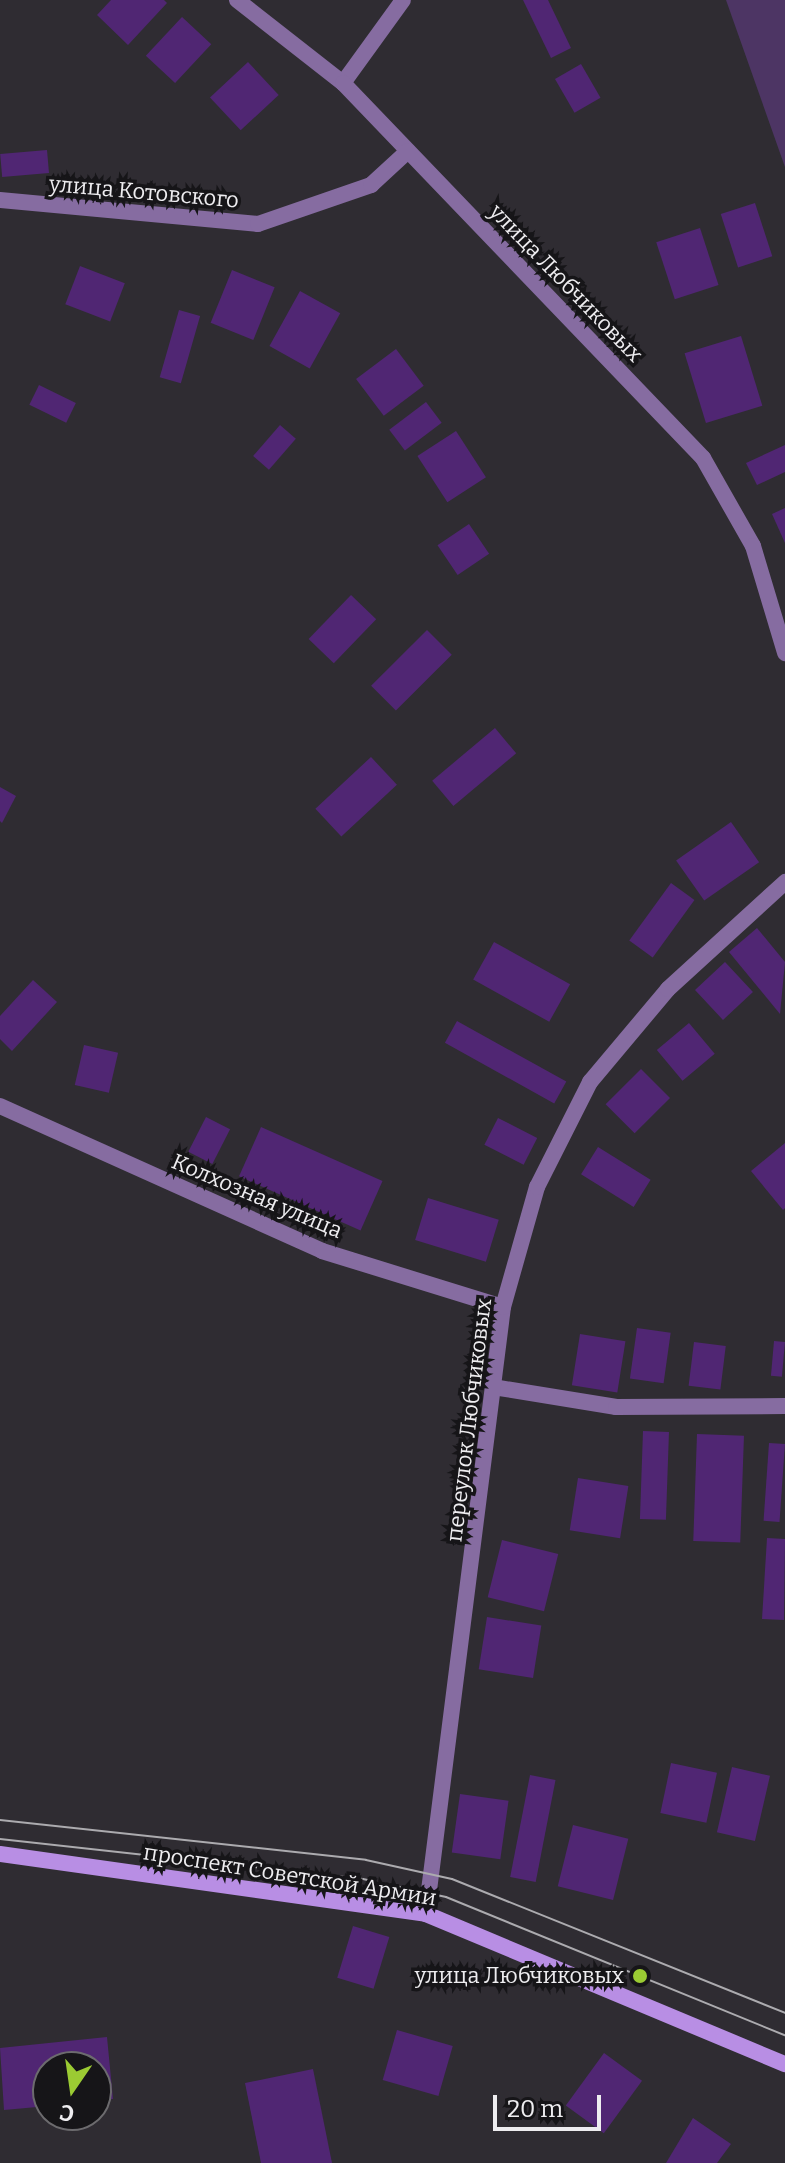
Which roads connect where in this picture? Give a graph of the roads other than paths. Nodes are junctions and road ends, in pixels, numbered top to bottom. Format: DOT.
graph roads {
  1 [pos="237,0"];
  2 [pos="403,0"];
  3 [pos="343,83"];
  4 [pos="408,151"];
  5 [pos="0,200"];
  6 [pos="785,653"];
  7 [pos="785,882"];
  8 [pos="0,1106"];
  9 [pos="503,1307"];
  10 [pos="493,1387"];
  11 [pos="785,1406"];
  12 [pos="0,1854"];
  13 [pos="426,1914"];
  14 [pos="785,2064"];
  1 -- 3 [label="street, улица Любчиковых"];
  2 -- 3 [label="street"];
  3 -- 4 [label="street, улица Любчиковых"];
  4 -- 5 [label="street, улица Котовского"];
  4 -- 6 [label="street, улица Любчиковых"];
  7 -- 9 [label="street, переулок Любчиковых"];
  8 -- 9 [label="street, Колхозная улица"];
  9 -- 10 [label="street, переулок Любчиковых"];
  10 -- 11 [label="street"];
  10 -- 13 [label="street, переулок Любчиковых"];
  12 -- 13 [label="main road, проспект Советской Армии"];
  13 -- 14 [label="main road, проспект Советской Армии"];
}
